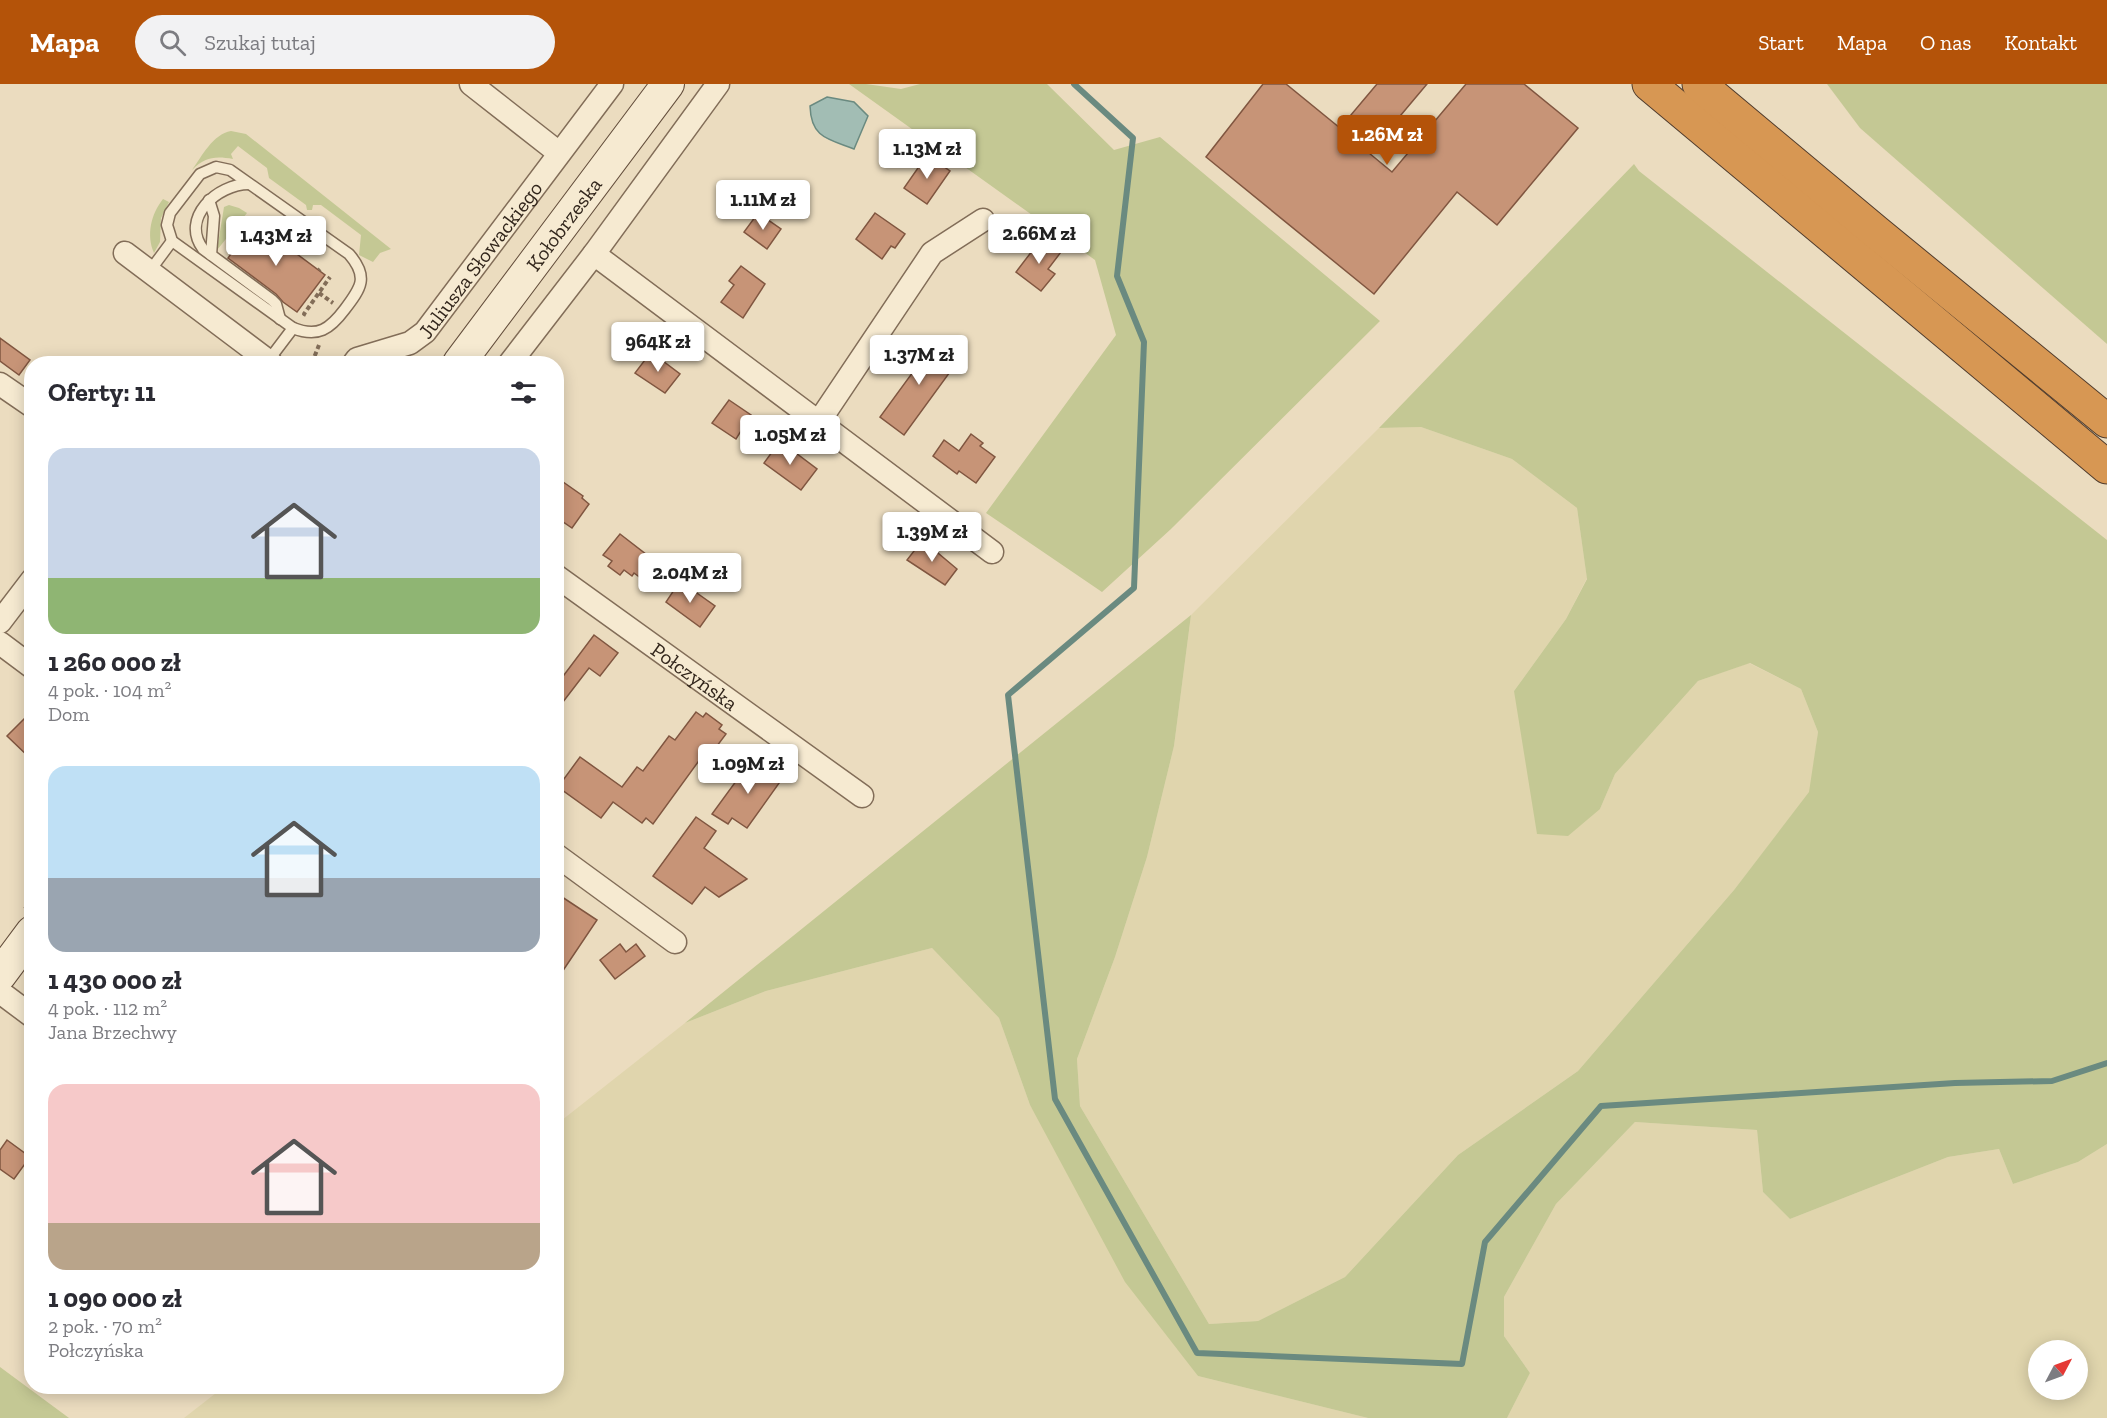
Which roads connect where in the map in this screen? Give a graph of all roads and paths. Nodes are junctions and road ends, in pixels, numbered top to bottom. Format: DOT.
graph roads {
  1 [pos="471,84"];
  2 [pos="612,84"];
  3 [pos="668,84"];
  4 [pos="718,84"];
  5 [pos="1649,84"];
  6 [pos="1699,84"];
  7 [pos="560,153"];
  8 [pos="249,184"];
  9 [pos="209,200"];
  10 [pos="252,219"];
  11 [pos="983,220"];
  12 [pos="172,241"];
  13 [pos="125,254"];
  14 [pos="594,254"];
  15 [pos="211,255"];
  16 [pos="221,262"];
  17 [pos="149,272"];
  18 [pos="330,277"];
  19 [pos="319,292"];
  20 [pos="305,302"];
  21 [pos="334,304"];
  22 [pos="310,305"];
  23 [pos="280,320"];
  24 [pos="297,330"];
  25 [pos="262,356"];
  26 [pos="275,356"];
  27 [pos="367,356"];
  28 [pos="464,356"];
  29 [pos="515,356"];
  30 [pos="0,384"];
  31 [pos="24,400"];
  32 [pos="2107,421"];
  33 [pos="818,423"];
  34 [pos="2107,467"];
  35 [pos="992,552"];
  36 [pos="564,582"];
  37 [pos="24,590"];
  38 [pos="0,622"];
  39 [pos="0,643"];
  40 [pos="24,661"];
  41 [pos="862,796"];
  42 [pos="564,868"];
  43 [pos="675,942"];
  44 [pos="24,944"];
  45 [pos="0,975"];
  46 [pos="0,992"];
  47 [pos="24,1010"];
  1 -- 7 [label="street"];
  2 -- 7 [label="street, Juliusza Słowackiego"];
  3 -- 28 [label="main road, Kołobrzeska"];
  4 -- 14 [label="street"];
  5 -- 34 [label="highway"];
  6 -- 32 [label="highway"];
  7 -- 27 [label="street, Juliusza Słowackiego"];
  8 -- 9 [label="lane"];
  8 -- 12 [label="lane"];
  8 -- 24 [label="lane"];
  9 -- 15 [label="lane"];
  9 -- 15 [label="lane"];
  10 -- 16 [label="path"];
  11 -- 33 [label="street"];
  12 -- 17 [label="lane"];
  12 -- 23 [label="lane"];
  13 -- 17 [label="street"];
  14 -- 29 [label="street"];
  14 -- 33 [label="street"];
  15 -- 16 [label="lane"];
  16 -- 23 [label="lane"];
  17 -- 25 [label="street"];
  18 -- 19 [label="path"];
  19 -- 21 [label="path"];
  19 -- 22 [label="path"];
  20 -- 22 [label="path"];
  22 -- 24 [label="path"];
  23 -- 24 [label="lane"];
  24 -- 26 [label="lane"];
  30 -- 31 [label="street"];
  33 -- 35 [label="street"];
  36 -- 41 [label="street, Połczyńska"];
  37 -- 38 [label="street"];
  39 -- 40 [label="street"];
  42 -- 43 [label="street"];
  44 -- 45 [label="main road"];
  46 -- 47 [label="street"];
}
